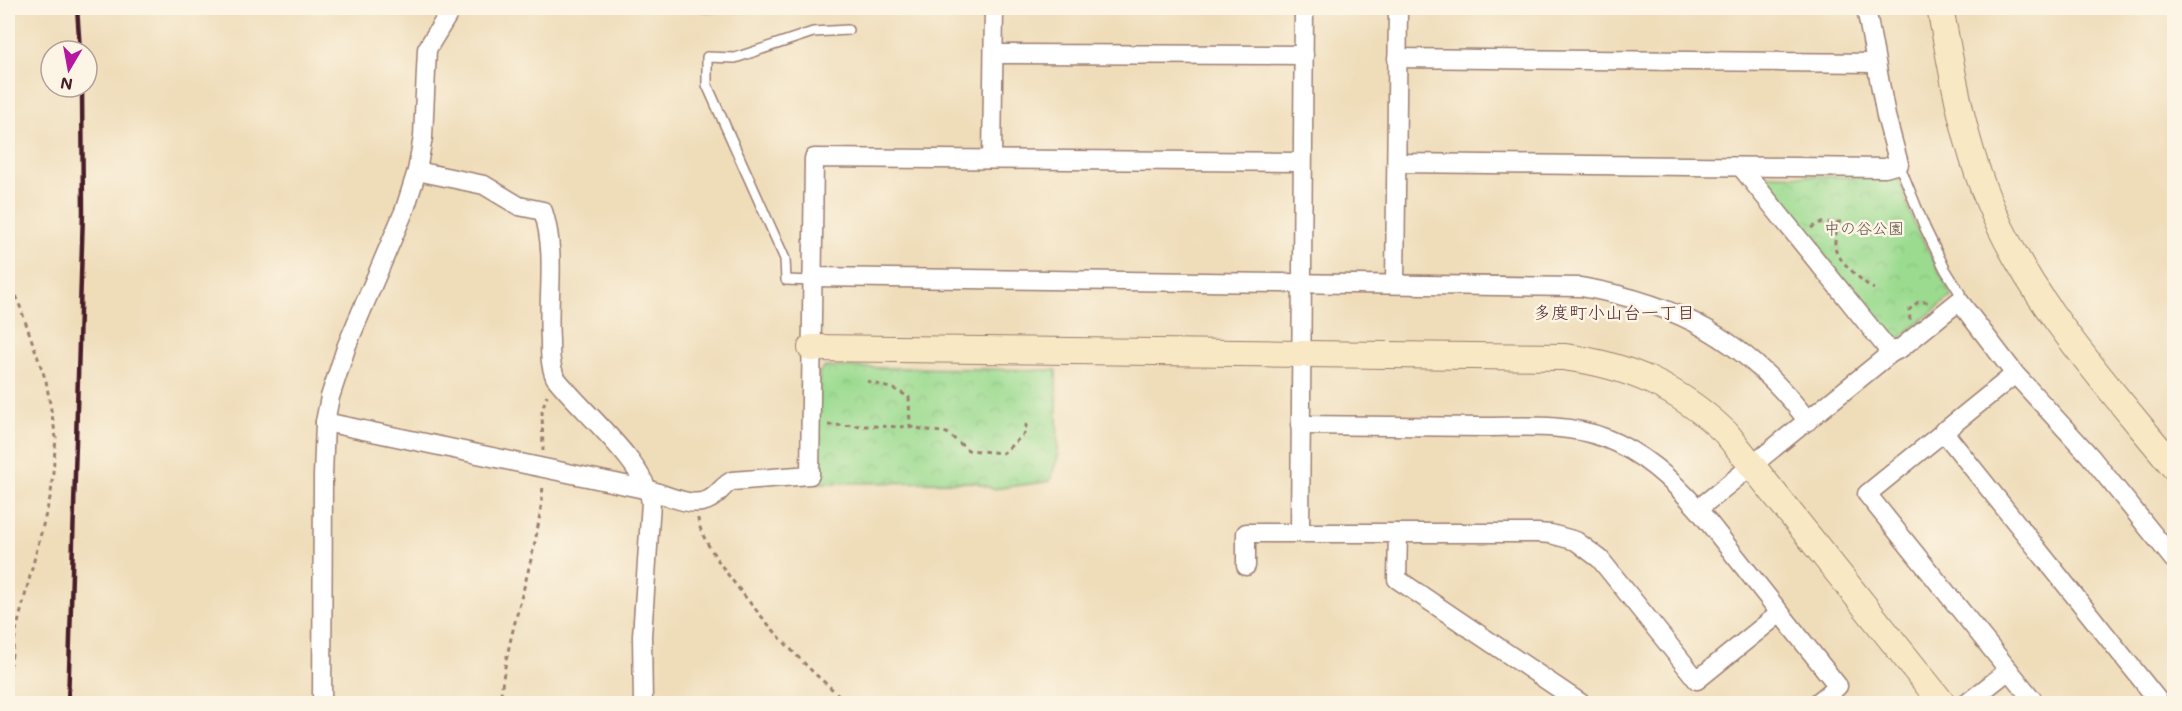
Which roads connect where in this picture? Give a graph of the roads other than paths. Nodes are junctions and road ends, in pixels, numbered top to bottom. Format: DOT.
graph roads {
  1 [pos="452,8"];
  2 [pos="994,8"];
  3 [pos="1304,8"];
  4 [pos="1398,8"];
  5 [pos="1866,8"];
  6 [pos="1940,8"];
  7 [pos="848,30"];
  8 [pos="994,54"];
  9 [pos="1304,55"];
  10 [pos="1397,57"];
  11 [pos="1876,63"];
  12 [pos="992,159"];
  13 [pos="1302,162"];
  14 [pos="1397,163"];
  15 [pos="1899,164"];
  16 [pos="1742,167"];
  17 [pos="417,171"];
  18 [pos="812,279"];
  19 [pos="1302,283"];
  20 [pos="1395,283"];
  21 [pos="1959,301"];
  22 [pos="811,348"];
  23 [pos="1891,353"];
  24 [pos="1301,354"];
  25 [pos="2015,374"];
  26 [pos="1808,421"];
  27 [pos="325,422"];
  28 [pos="1300,425"];
  29 [pos="1943,431"];
  30 [pos="1754,465"];
  31 [pos="2175,467"];
  32 [pos="649,490"];
  33 [pos="1698,509"];
  34 [pos="1300,532"];
  35 [pos="1398,533"];
  36 [pos="2175,560"];
  37 [pos="1246,566"];
  38 [pos="1780,613"];
  39 [pos="2009,670"];
  40 [pos="322,704"];
  41 [pos="643,704"];
  42 [pos="1582,704"];
  43 [pos="1816,704"];
  44 [pos="1943,704"];
  45 [pos="1966,704"];
  46 [pos="2036,704"];
  47 [pos="2162,704"];
  1 -- 17 [label="street"];
  2 -- 8 [label="street"];
  3 -- 9 [label="street"];
  4 -- 10 [label="street"];
  5 -- 11 [label="street"];
  6 -- 31 [label="street"];
  7 -- 18 [label="lane"];
  8 -- 9 [label="street"];
  8 -- 12 [label="street"];
  9 -- 13 [label="street"];
  10 -- 11 [label="street"];
  10 -- 14 [label="street"];
  11 -- 15 [label="street"];
  12 -- 13 [label="street"];
  12 -- 18 [label="street"];
  13 -- 19 [label="street"];
  14 -- 16 [label="street"];
  14 -- 20 [label="street"];
  15 -- 16 [label="street"];
  15 -- 21 [label="lane"];
  16 -- 23 [label="street"];
  17 -- 27 [label="street"];
  17 -- 32 [label="street"];
  18 -- 19 [label="street"];
  18 -- 22 [label="street"];
  19 -- 20 [label="street"];
  19 -- 24 [label="street"];
  20 -- 26 [label="street"];
  21 -- 23 [label="street"];
  21 -- 25 [label="street"];
  22 -- 24 [label="street"];
  22 -- 32 [label="street"];
  23 -- 26 [label="street"];
  24 -- 28 [label="street"];
  24 -- 30 [label="street"];
  25 -- 29 [label="street"];
  25 -- 36 [label="street"];
  26 -- 30 [label="street"];
  27 -- 32 [label="street"];
  27 -- 40 [label="street"];
  28 -- 33 [label="street"];
  28 -- 34 [label="street"];
  29 -- 39 [label="street"];
  29 -- 47 [label="street"];
  30 -- 33 [label="street"];
  30 -- 44 [label="street"];
  32 -- 41 [label="street"];
  33 -- 38 [label="street"];
  34 -- 35 [label="street"];
  34 -- 37 [label="street"];
  35 -- 38 [label="street"];
  35 -- 42 [label="street"];
  38 -- 43 [label="street"];
  39 -- 45 [label="street"];
  39 -- 46 [label="street"];
}
